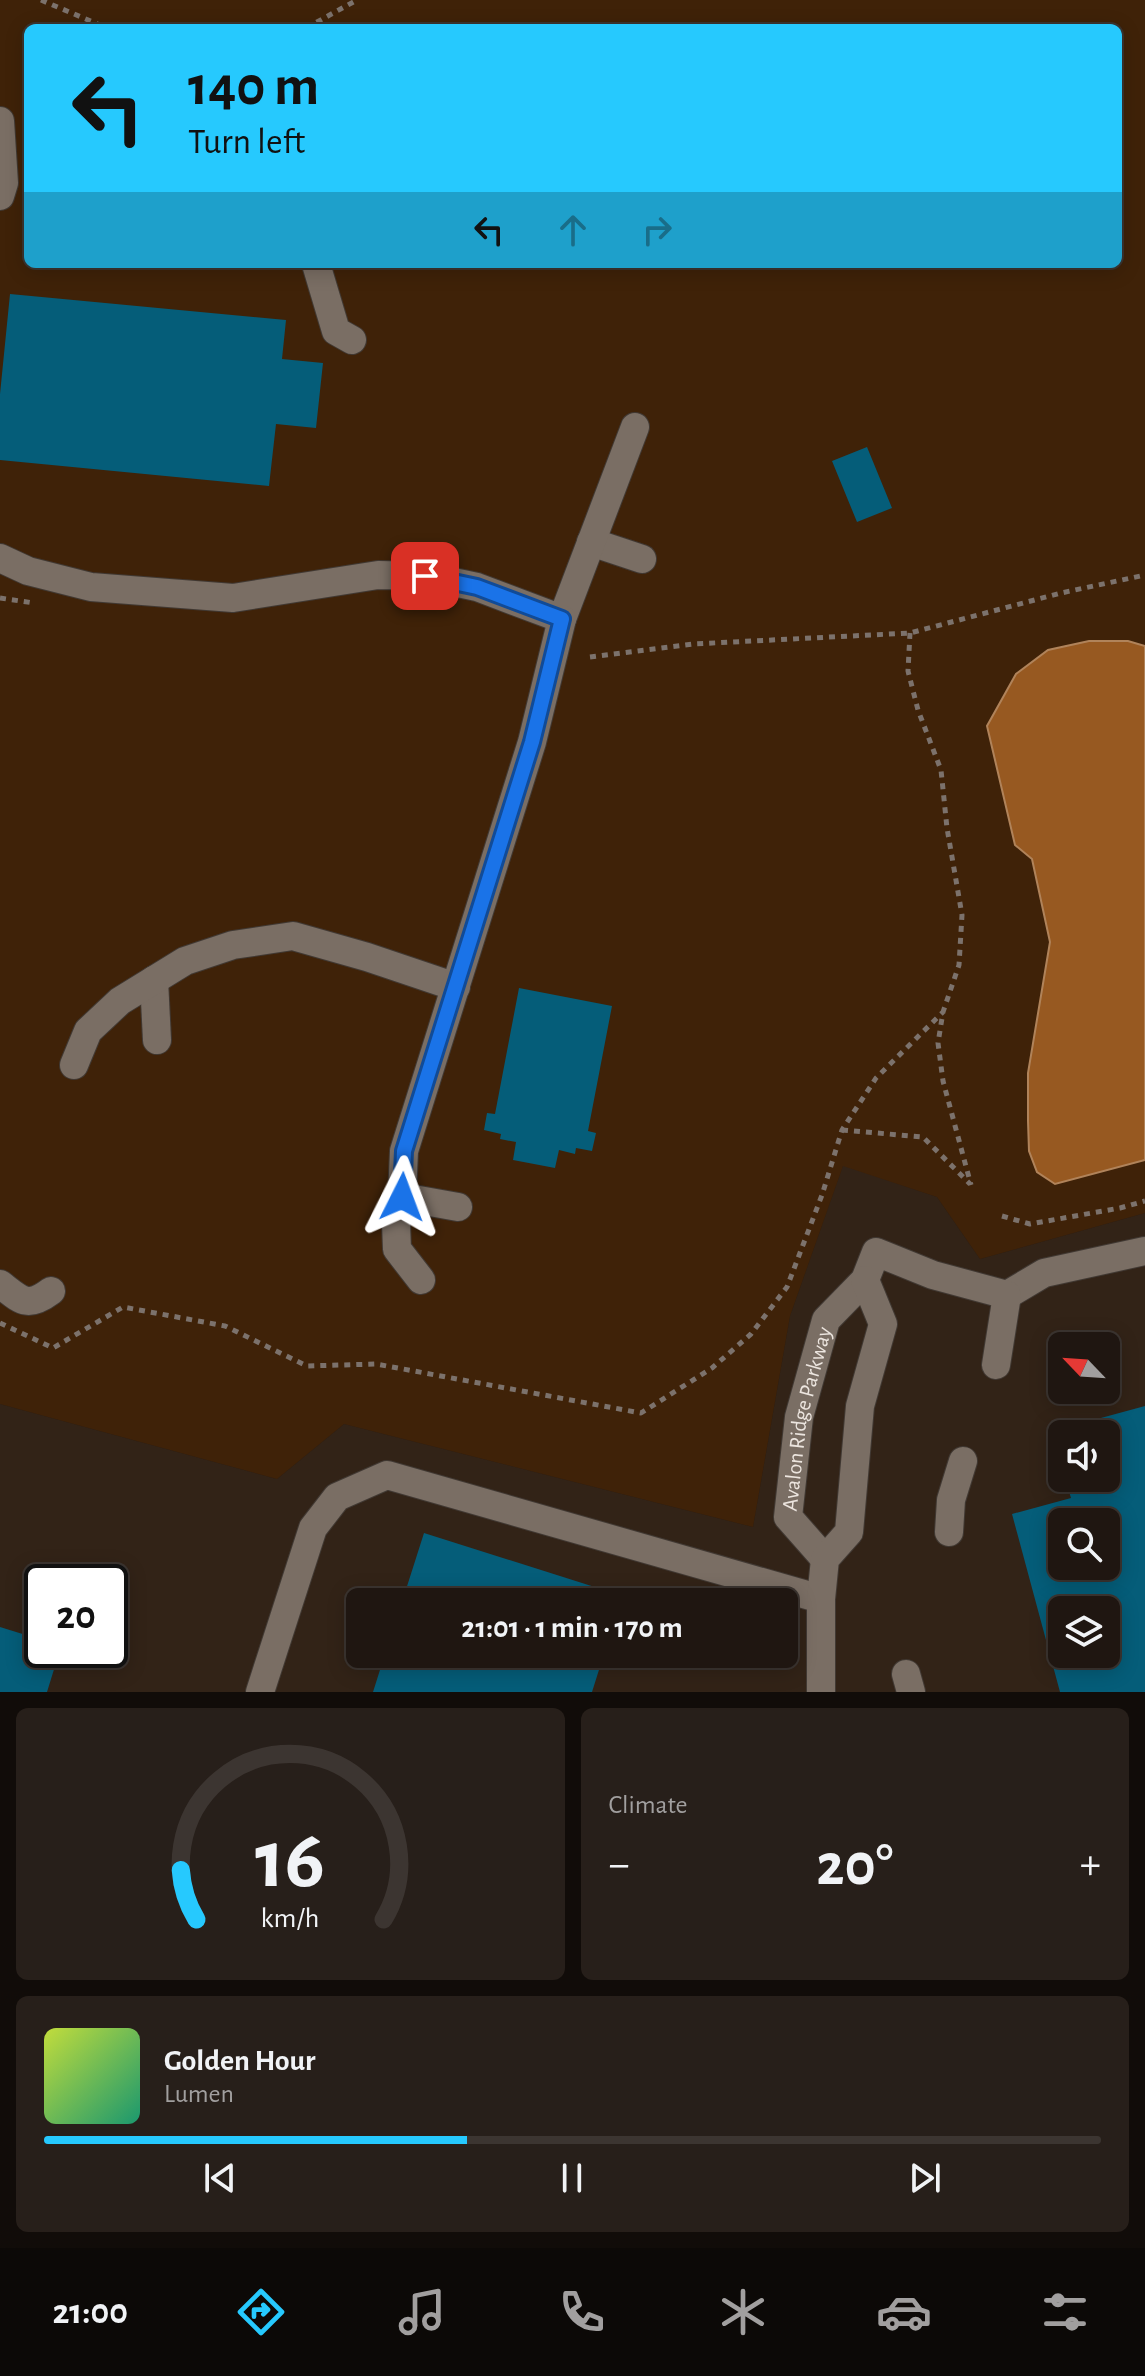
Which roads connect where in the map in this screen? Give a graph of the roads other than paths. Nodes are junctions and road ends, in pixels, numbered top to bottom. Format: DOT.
graph roads {
  1 [pos="0,121"];
  2 [pos="0,196"];
  3 [pos="317,268"];
  4 [pos="352,340"];
  5 [pos="635,427"];
  6 [pos="591,542"];
  7 [pos="0,558"];
  8 [pos="642,559"];
  9 [pos="562,619"];
  10 [pos="154,980"];
  11 [pos="456,987"];
  12 [pos="157,1040"];
  13 [pos="74,1065"];
  14 [pos="402,1197"];
  15 [pos="458,1207"];
  16 [pos="1145,1251"];
  17 [pos="421,1280"];
  18 [pos="865,1280"];
  19 [pos="0,1284"];
  20 [pos="51,1291"];
  21 [pos="1007,1295"];
  22 [pos="996,1365"];
  23 [pos="963,1461"];
  24 [pos="949,1532"];
  25 [pos="825,1559"];
  26 [pos="821,1599"];
  27 [pos="260,1692"];
  28 [pos="821,1692"];
  1 -- 2 [label="street"];
  3 -- 4 [label="street"];
  5 -- 6 [label="street"];
  6 -- 8 [label="street"];
  6 -- 9 [label="street"];
  7 -- 9 [label="street"];
  9 -- 11 [label="street"];
  10 -- 11 [label="street"];
  10 -- 12 [label="street"];
  10 -- 13 [label="street"];
  11 -- 14 [label="street"];
  14 -- 15 [label="street"];
  14 -- 17 [label="street"];
  16 -- 21 [label="street"];
  18 -- 21 [label="street, Avalon Ridge Parkway"];
  18 -- 25 [label="street"];
  18 -- 25 [label="street, Avalon Ridge Parkway"];
  19 -- 20 [label="street"];
  21 -- 22 [label="street"];
  23 -- 24 [label="street"];
  25 -- 26 [label="street"];
  26 -- 27 [label="street"];
  26 -- 28 [label="street"];
}
